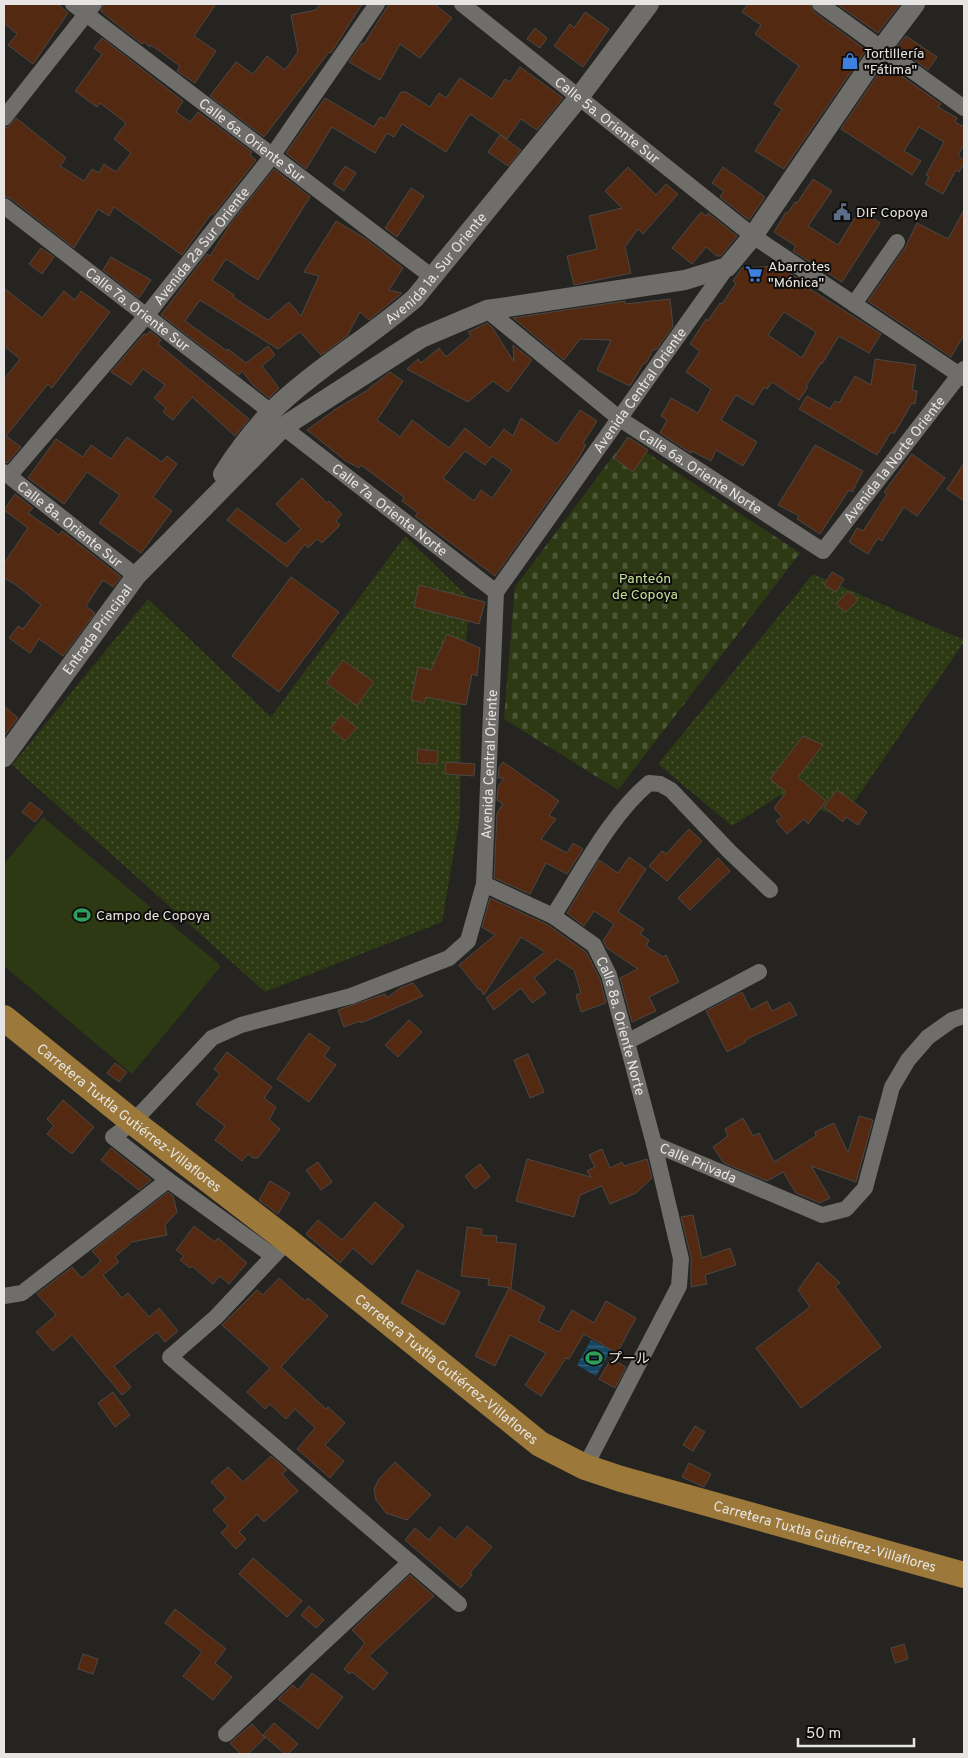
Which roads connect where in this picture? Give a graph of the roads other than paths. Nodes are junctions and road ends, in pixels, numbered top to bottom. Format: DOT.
graph roads {
  1 [pos="73,4"];
  2 [pos="377,4"];
  3 [pos="462,4"];
  4 [pos="649,4"];
  5 [pos="820,4"];
  6 [pos="916,4"];
  7 [pos="90,9"];
  8 [pos="881,49"];
  9 [pos="580,96"];
  10 [pos="964,108"];
  11 [pos="4,118"];
  12 [pos="272,156"];
  13 [pos="4,206"];
  14 [pos="753,236"];
  15 [pos="897,242"];
  16 [pos="727,267"];
  17 [pos="431,276"];
  18 [pos="854,304"];
  19 [pos="487,310"];
  20 [pos="146,316"];
  21 [pos="963,374"];
  22 [pos="620,419"];
  23 [pos="277,420"];
  24 [pos="6,474"];
  25 [pos="199,511"];
  26 [pos="823,551"];
  27 [pos="136,576"];
  28 [pos="496,592"];
  29 [pos="4,757"];
  30 [pos="484,884"];
  31 [pos="770,890"];
  32 [pos="553,916"];
  33 [pos="759,972"];
  34 [pos="964,1016"];
  35 [pos="4,1018"];
  36 [pos="627,1042"];
  37 [pos="133,1122"];
  38 [pos="654,1144"];
  39 [pos="168,1180"];
  40 [pos="280,1248"];
  41 [pos="4,1296"];
  42 [pos="585,1467"];
  43 [pos="410,1562"];
  44 [pos="964,1575"];
  45 [pos="459,1604"];
  46 [pos="226,1734"];
  1 -- 7 [label="street, Calle 6a. Oriente Sur"];
  2 -- 12 [label="street, Avenida 2a Sur Oriente"];
  3 -- 9 [label="street, Calle 5a. Oriente Sur"];
  4 -- 9 [label="street, Avenida 1a. Sur Oriente"];
  5 -- 8 [label="street"];
  6 -- 8 [label="street, Avenida Central Oriente"];
  7 -- 11 [label="street"];
  7 -- 12 [label="street, Calle 6a. Oriente Sur"];
  8 -- 10 [label="street"];
  8 -- 14 [label="street, Avenida Central Oriente"];
  9 -- 14 [label="street, Calle 5a. Oriente Sur"];
  9 -- 17 [label="street, Avenida 1a. Sur Oriente"];
  12 -- 17 [label="street, Calle 6a. Oriente Sur"];
  12 -- 20 [label="street, Avenida 2a Sur Oriente"];
  13 -- 20 [label="street, Calle 7a. Oriente Sur"];
  14 -- 16 [label="street, Avenida Central Oriente"];
  14 -- 18 [label="street, Calle 5a. Oriente Sur"];
  15 -- 18 [label="street"];
  16 -- 19 [label="street"];
  16 -- 22 [label="street, Avenida Central Oriente"];
  17 -- 23 [label="street, Avenida 1a. Sur Oriente"];
  18 -- 21 [label="street, Calle 5a. Oriente Sur"];
  19 -- 22 [label="street, Calle 6a. Oriente Norte"];
  19 -- 23 [label="street"];
  20 -- 23 [label="street, Calle 7a. Oriente Sur"];
  20 -- 24 [label="street, Avenida 2a Sur Oriente"];
  21 -- 26 [label="street, Avenida 1a Norte Oriente"];
  22 -- 26 [label="street, Calle 6a. Oriente Norte"];
  22 -- 28 [label="street, Avenida Central Oriente"];
  23 -- 25 [label="street, Avenida 1a. Sur Oriente"];
  23 -- 28 [label="street, Calle 7a. Oriente Norte"];
  24 -- 27 [label="street, Calle 8a. Oriente Sur"];
  25 -- 27 [label="street, Entrada Principal"];
  27 -- 29 [label="street, Entrada Principal"];
  28 -- 30 [label="street, Avenida Central Oriente"];
  30 -- 32 [label="street, Calle 8a. Oriente Norte"];
  30 -- 37 [label="street, Avenida Central Oriente"];
  31 -- 32 [label="street"];
  32 -- 36 [label="street, Calle 8a. Oriente Norte"];
  33 -- 36 [label="street"];
  34 -- 38 [label="street, Calle Privada"];
  35 -- 37 [label="main road, Carretera Tuxtla Gutiérrez-Villaflores"];
  36 -- 38 [label="street, Calle 8a. Oriente Norte"];
  37 -- 39 [label="street, Avenida Central Oriente"];
  37 -- 40 [label="main road, Carretera Tuxtla Gutiérrez-Villaflores"];
  38 -- 42 [label="street, Calle Privada"];
  39 -- 40 [label="street"];
  39 -- 41 [label="street"];
  40 -- 42 [label="main road, Carretera Tuxtla Gutiérrez-Villaflores"];
  40 -- 43 [label="street"];
  42 -- 44 [label="main road, Carretera Tuxtla Gutiérrez-Villaflores"];
  43 -- 45 [label="street"];
  43 -- 46 [label="street"];
}
